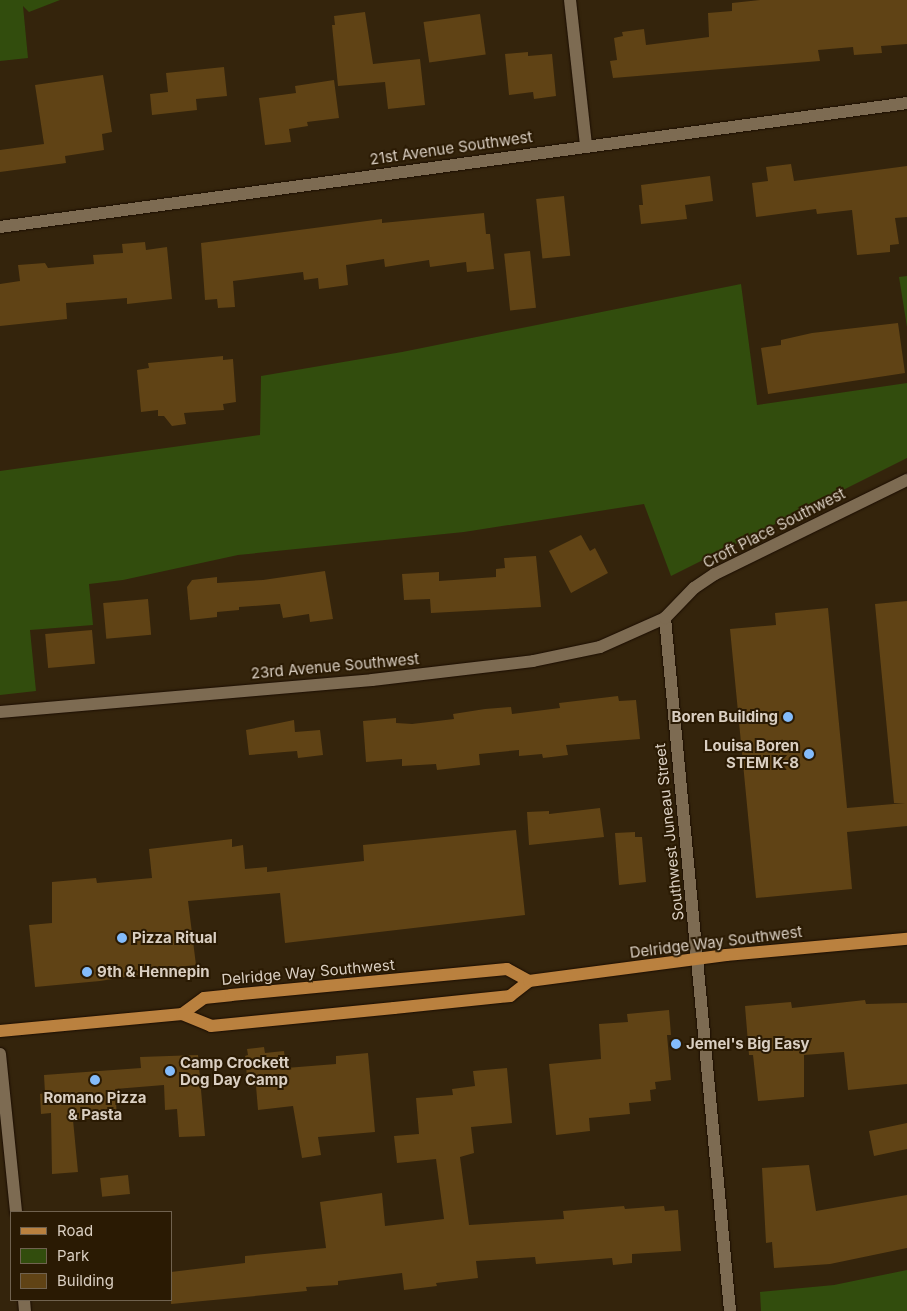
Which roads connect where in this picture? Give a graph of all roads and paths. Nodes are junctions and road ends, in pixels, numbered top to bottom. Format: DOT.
graph roads {
  1 [pos="570,0"];
  2 [pos="907,103"];
  3 [pos="586,146"];
  4 [pos="0,227"];
  5 [pos="907,480"];
  6 [pos="665,618"];
  7 [pos="0,712"];
  8 [pos="907,939"];
  9 [pos="699,960"];
  10 [pos="529,981"];
  11 [pos="182,1014"];
  12 [pos="0,1031"];
  13 [pos="0,1054"];
  14 [pos="16,1211"];
  15 [pos="730,1311"];
  1 -- 3 [label="street"];
  2 -- 3 [label="street, 21st Avenue Southwest"];
  3 -- 4 [label="street, 21st Avenue Southwest"];
  5 -- 6 [label="street, Croft Place Southwest"];
  6 -- 7 [label="street, 23rd Avenue Southwest"];
  6 -- 9 [label="street, Southwest Juneau Street"];
  8 -- 9 [label="main road, Delridge Way Southwest"];
  9 -- 10 [label="main road, Delridge Way Southwest"];
  9 -- 15 [label="street, Southwest Juneau Street"];
  10 -- 11 [label="main road"];
  10 -- 11 [label="main road, Delridge Way Southwest"];
  11 -- 12 [label="main road"];
  13 -- 14 [label="street"];
}
